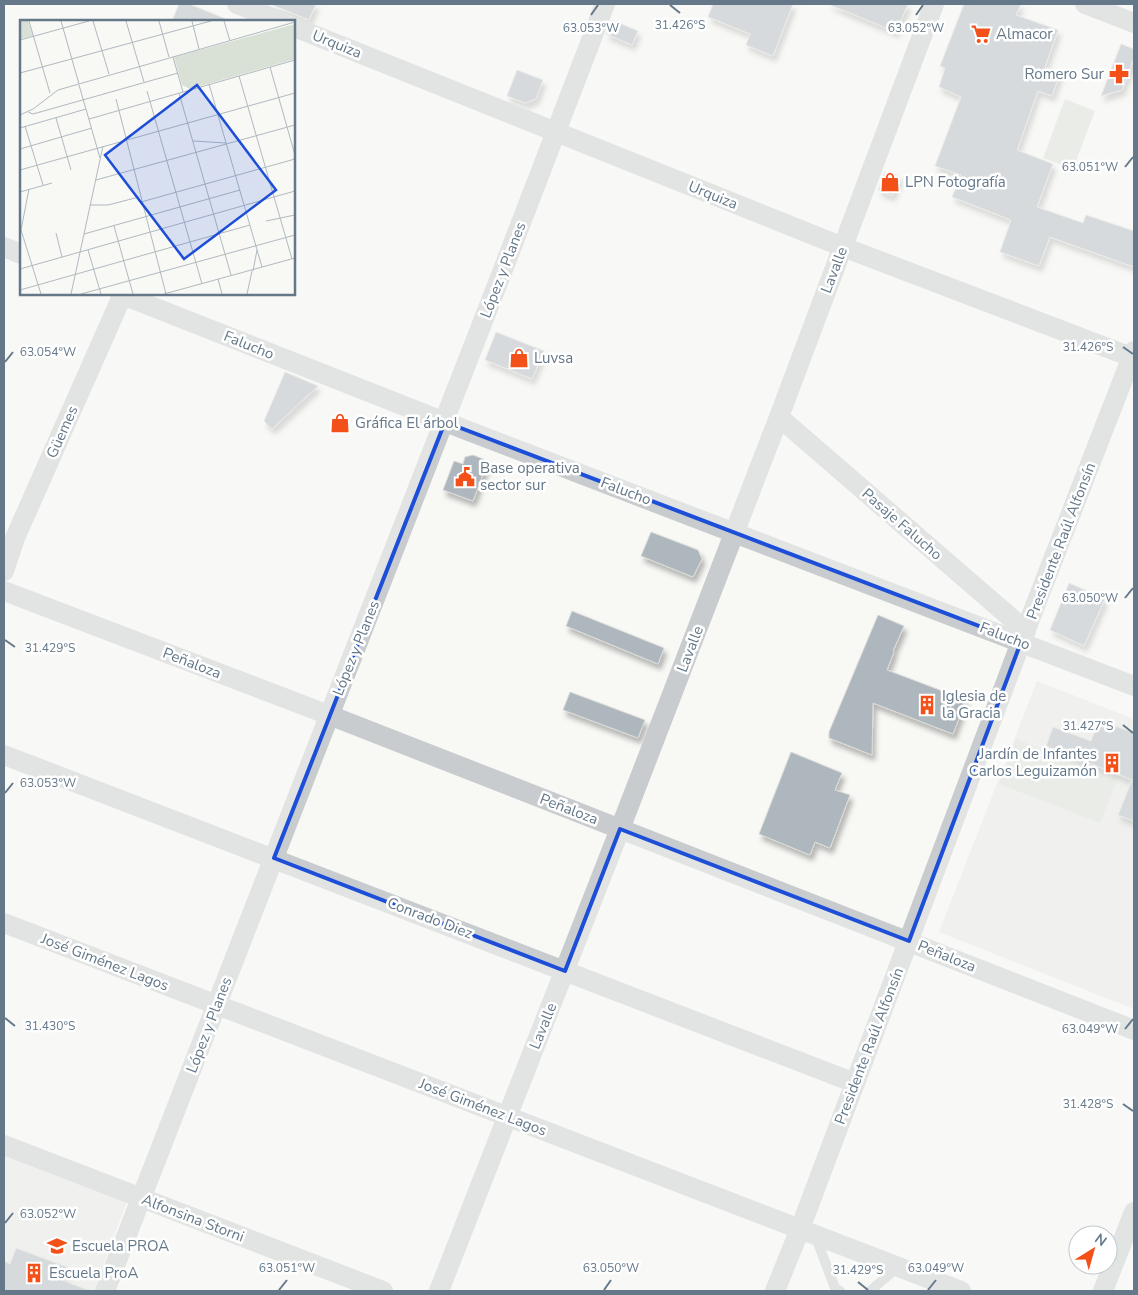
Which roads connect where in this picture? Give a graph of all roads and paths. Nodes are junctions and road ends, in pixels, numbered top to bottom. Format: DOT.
graph roads {
  1 [pos="605,4"];
  2 [pos="934,4"];
  3 [pos="1085,4"];
  4 [pos="246,9"];
  5 [pos="277,20"];
  6 [pos="1134,23"];
  7 [pos="295,27"];
  8 [pos="556,133"];
  9 [pos="4,247"];
  10 [pos="843,247"];
  11 [pos="20,254"];
  12 [pos="122,295"];
  13 [pos="125,295"];
  14 [pos="1134,356"];
  15 [pos="779,417"];
  16 [pos="445,422"];
  17 [pos="734,533"];
  18 [pos="9,536"];
  19 [pos="4,571"];
  20 [pos="4,591"];
  21 [pos="1024,636"];
  22 [pos="1134,686"];
  23 [pos="329,715"];
  24 [pos="4,755"];
  25 [pos="620,830"];
  26 [pos="274,858"];
  27 [pos="4,923"];
  28 [pos="909,941"];
  29 [pos="565,971"];
  30 [pos="217,1004"];
  31 [pos="1134,1030"];
  32 [pos="855,1083"];
  33 [pos="508,1116"];
  34 [pos="4,1145"];
  35 [pos="142,1198"];
  36 [pos="1134,1212"];
  37 [pos="807,1232"];
  38 [pos="898,1267"];
  39 [pos="105,1291"];
  40 [pos="383,1291"];
  41 [pos="439,1291"];
  42 [pos="775,1291"];
  43 [pos="840,1291"];
  44 [pos="870,1291"];
  45 [pos="961,1291"];
  46 [pos="1103,1291"];
  1 -- 8 [label="street, López y Planes"];
  2 -- 10 [label="street, Lavalle"];
  3 -- 6 [label="street"];
  4 -- 5 [label="street"];
  7 -- 8 [label="street, Urquiza"];
  8 -- 10 [label="street, Urquiza"];
  8 -- 16 [label="street, López y Planes"];
  9 -- 11 [label="street"];
  10 -- 14 [label="street, Urquiza"];
  10 -- 15 [label="street, Lavalle"];
  12 -- 18 [label="street, Güemes"];
  13 -- 16 [label="street, Falucho"];
  14 -- 21 [label="street, Presidente Raúl Alfonsín"];
  15 -- 17 [label="street, Lavalle"];
  15 -- 21 [label="street, Pasaje Falucho"];
  16 -- 17 [label="street, Falucho"];
  16 -- 23 [label="street, López y Planes"];
  17 -- 21 [label="street, Falucho"];
  17 -- 25 [label="street, Lavalle"];
  18 -- 19 [label="street, Güemes"];
  20 -- 23 [label="street, Peñaloza"];
  21 -- 22 [label="street, Falucho"];
  21 -- 28 [label="street, Presidente Raúl Alfonsín"];
  23 -- 25 [label="street, Peñaloza"];
  23 -- 26 [label="street, López y Planes"];
  24 -- 26 [label="street, Conrado Diez"];
  25 -- 28 [label="street, Peñaloza"];
  25 -- 29 [label="street, Lavalle"];
  26 -- 29 [label="street, Conrado Diez"];
  26 -- 30 [label="street, López y Planes"];
  27 -- 30 [label="street, José Giménez Lagos"];
  28 -- 31 [label="street, Peñaloza"];
  28 -- 32 [label="street, Presidente Raúl Alfonsín"];
  29 -- 32 [label="street, Conrado Diez"];
  29 -- 33 [label="street, Lavalle"];
  30 -- 33 [label="street, José Giménez Lagos"];
  30 -- 35 [label="street, López y Planes"];
  32 -- 37 [label="street, Presidente Raúl Alfonsín"];
  33 -- 37 [label="street, José Giménez Lagos"];
  33 -- 41 [label="street, Lavalle"];
  34 -- 35 [label="street, Alfonsina Storni"];
  35 -- 39 [label="street, López y Planes"];
  35 -- 40 [label="street, Alfonsina Storni"];
  36 -- 46 [label="street"];
  37 -- 38 [label="street, José Giménez Lagos"];
  37 -- 42 [label="street, Presidente Raúl Alfonsín"];
  37 -- 43 [label="lane"];
  38 -- 44 [label="lane"];
  38 -- 45 [label="street, José Giménez Lagos"];
}
